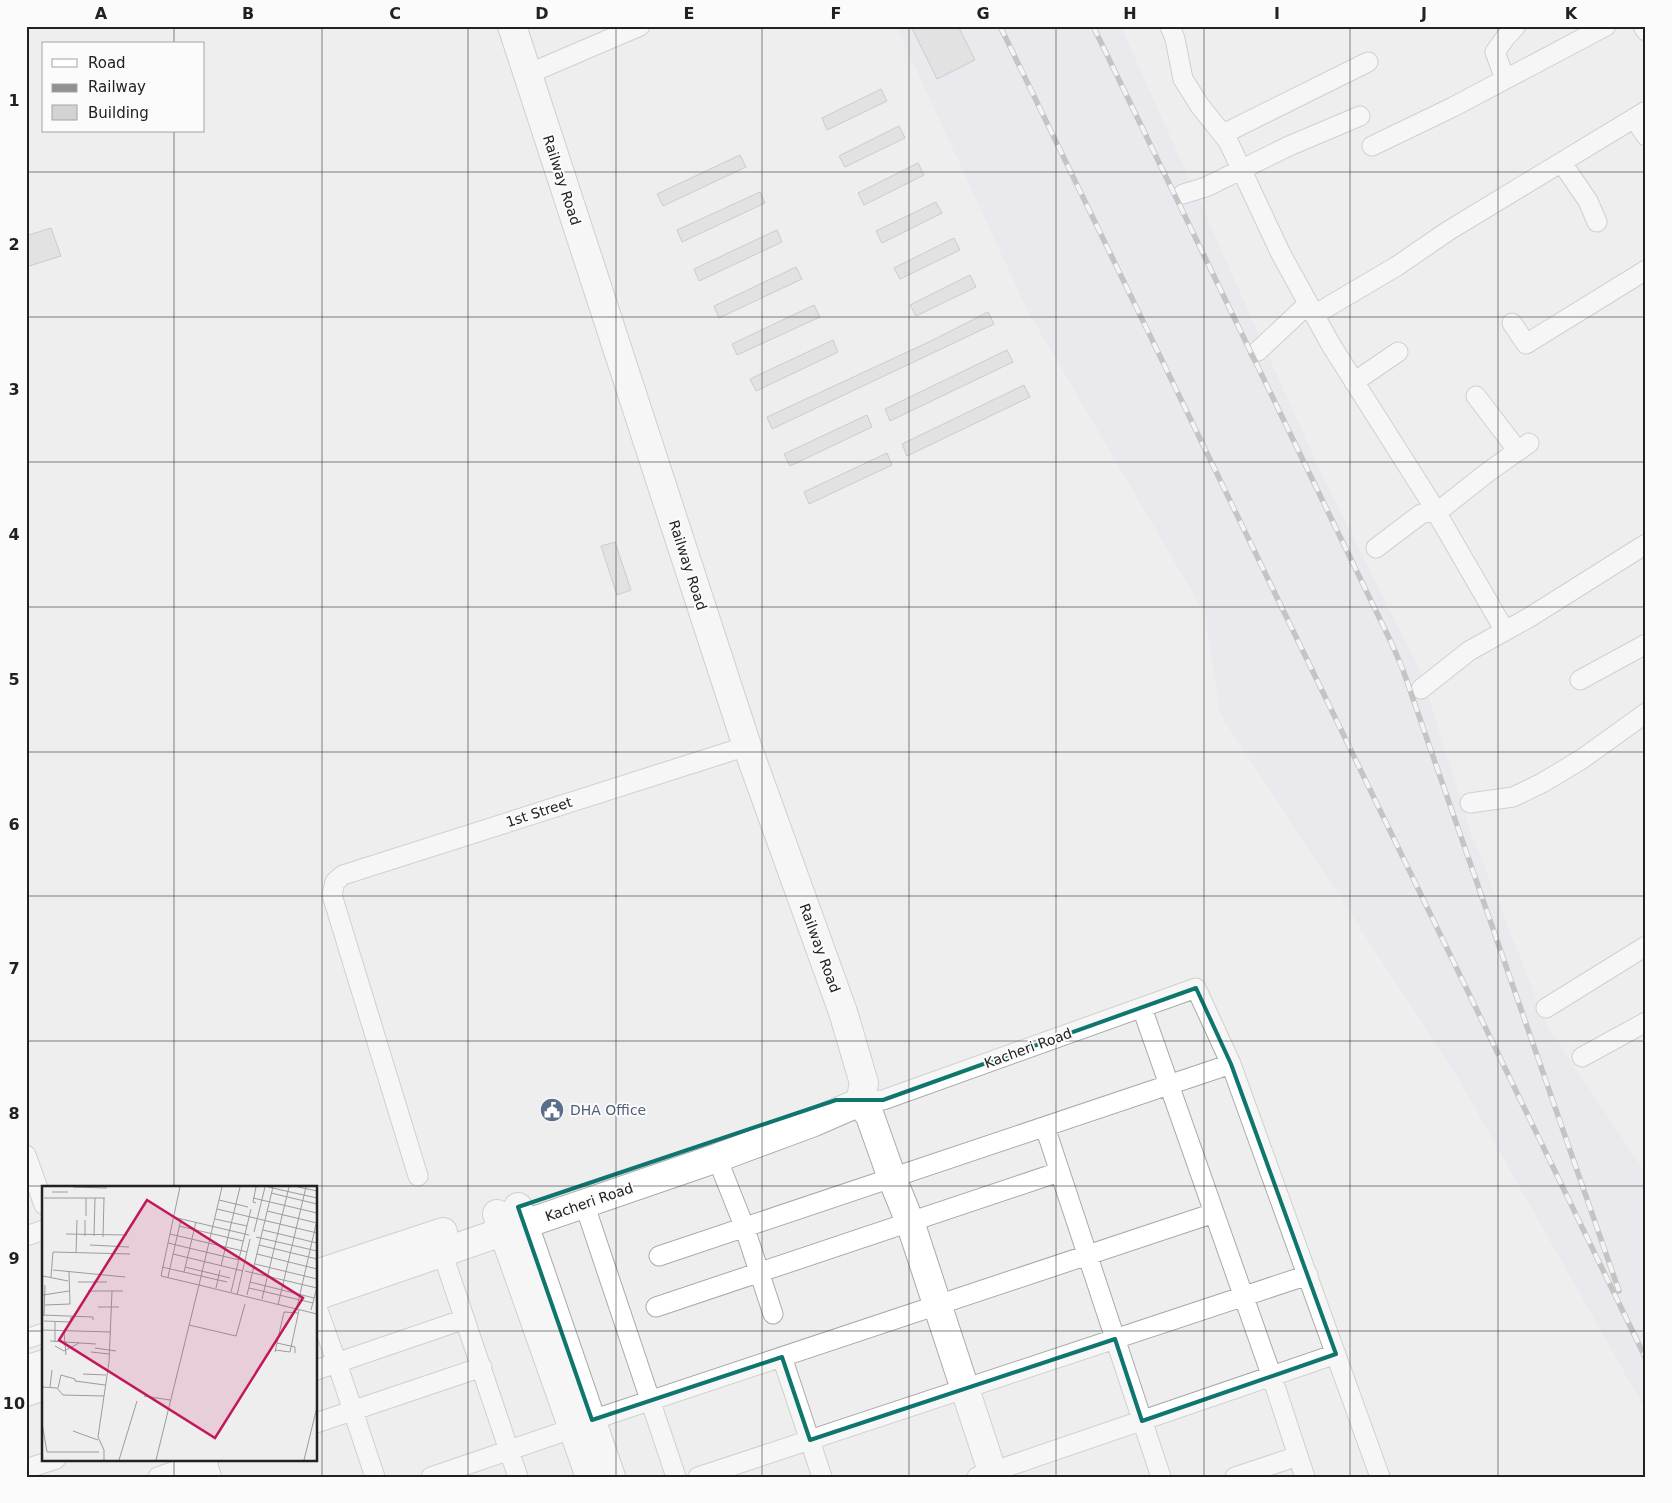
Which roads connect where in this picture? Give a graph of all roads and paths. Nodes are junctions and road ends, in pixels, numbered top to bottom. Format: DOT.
graph roads {
  1 [pos="512,26"];
  2 [pos="640,26"];
  3 [pos="1170,26"];
  4 [pos="1516,26"];
  5 [pos="1606,26"];
  6 [pos="1643,26"];
  7 [pos="1646,31"];
  8 [pos="1368,62"];
  9 [pos="528,74"];
  10 [pos="1505,80"];
  11 [pos="1640,114"];
  12 [pos="1360,116"];
  13 [pos="1223,134"];
  14 [pos="1646,136"];
  15 [pos="1372,146"];
  16 [pos="1562,163"];
  17 [pos="1242,170"];
  18 [pos="1183,194"];
  19 [pos="1597,222"];
  20 [pos="1646,270"];
  21 [pos="1311,309"];
  22 [pos="1512,323"];
  23 [pos="1258,351"];
  24 [pos="1398,352"];
  25 [pos="1354,382"];
  26 [pos="1476,396"];
  27 [pos="1435,511"];
  28 [pos="1646,544"];
  29 [pos="1376,548"];
  30 [pos="1505,631"];
  31 [pos="1646,644"];
  32 [pos="1580,680"];
  33 [pos="1421,689"];
  34 [pos="1646,713"];
  35 [pos="746,746"];
  36 [pos="1470,803"];
  37 [pos="1646,946"];
  38 [pos="1142,1008"];
  39 [pos="1546,1008"];
  40 [pos="1646,1022"];
  41 [pos="1582,1057"];
  42 [pos="1232,1064"];
  43 [pos="1169,1085"];
  44 [pos="860,1102"];
  45 [pos="1045,1127"];
  46 [pos="27,1158"];
  47 [pos="717,1158"];
  48 [pos="1059,1172"];
  49 [pos="418,1176"];
  50 [pos="892,1178"];
  51 [pos="42,1199"];
  52 [pos="584,1203"];
  53 [pos="1214,1213"];
  54 [pos="511,1219"];
  55 [pos="910,1222"];
  56 [pos="744,1226"];
  57 [pos="42,1231"];
  58 [pos="26,1236"];
  59 [pos="442,1252"];
  60 [pos="1087,1255"];
  61 [pos="660,1256"];
  62 [pos="759,1272"];
  63 [pos="318,1273"];
  64 [pos="1308,1275"];
  65 [pos="318,1295"];
  66 [pos="1244,1296"];
  67 [pos="937,1305"];
  68 [pos="656,1308"];
  69 [pos="318,1310"];
  70 [pos="773,1314"];
  71 [pos="465,1319"];
  72 [pos="42,1334"];
  73 [pos="26,1339"];
  74 [pos="1115,1339"];
  75 [pos="1336,1354"];
  76 [pos="782,1357"];
  77 [pos="338,1363"];
  78 [pos="42,1365"];
  79 [pos="482,1368"];
  80 [pos="318,1369"];
  81 [pos="26,1370"];
  82 [pos="1272,1377"];
  83 [pos="42,1387"];
  84 [pos="965,1389"];
  85 [pos="26,1392"];
  86 [pos="650,1400"];
  87 [pos="353,1411"];
  88 [pos="1142,1421"];
  89 [pos="318,1422"];
  90 [pos="583,1424"];
  91 [pos="810,1440"];
  92 [pos="509,1450"];
  93 [pos="1298,1456"];
  94 [pos="53,1460"];
  95 [pos="205,1464"];
  96 [pos="29,1468"];
  97 [pos="987,1475"];
  98 [pos="158,1477"];
  99 [pos="375,1477"];
  100 [pos="431,1477"];
  101 [pos="518,1477"];
  102 [pos="590,1477"];
  103 [pos="611,1477"];
  104 [pos="676,1477"];
  105 [pos="698,1477"];
  106 [pos="822,1477"];
  107 [pos="1161,1477"];
  108 [pos="1235,1477"];
  109 [pos="1305,1477"];
  110 [pos="1380,1477"];
  1 -- 9 [label="main road, Railway Road"];
  2 -- 9 [label="street"];
  3 -- 13 [label="street"];
  4 -- 10 [label="street"];
  5 -- 10 [label="street"];
  6 -- 7 [label="street"];
  8 -- 13 [label="street"];
  9 -- 35 [label="main road, Railway Road"];
  10 -- 15 [label="street"];
  11 -- 14 [label="street"];
  11 -- 16 [label="street"];
  12 -- 17 [label="street"];
  13 -- 17 [label="street"];
  16 -- 19 [label="street"];
  16 -- 21 [label="street"];
  17 -- 18 [label="street"];
  17 -- 21 [label="street"];
  20 -- 22 [label="street"];
  21 -- 23 [label="street"];
  21 -- 25 [label="street"];
  24 -- 25 [label="street"];
  25 -- 27 [label="street"];
  26 -- 27 [label="street"];
  27 -- 29 [label="street"];
  27 -- 30 [label="street"];
  28 -- 30 [label="street"];
  30 -- 33 [label="street"];
  31 -- 32 [label="street"];
  34 -- 36 [label="street"];
  35 -- 44 [label="main road, Railway Road"];
  35 -- 49 [label="street, 1st Street"];
  37 -- 39 [label="street"];
  38 -- 42 [label="street, Kacheri Road"];
  38 -- 43 [label="street"];
  38 -- 44 [label="street, Kacheri Road"];
  40 -- 41 [label="street"];
  42 -- 43 [label="street"];
  42 -- 64 [label="street"];
  43 -- 45 [label="street"];
  43 -- 53 [label="street"];
  44 -- 47 [label="main road, Kacheri Road"];
  44 -- 50 [label="main road"];
  44 -- 54 [label="main road, Kacheri Road"];
  45 -- 48 [label="street"];
  45 -- 50 [label="street"];
  46 -- 51 [label="street"];
  47 -- 52 [label="main road, Kacheri Road"];
  47 -- 56 [label="street"];
  48 -- 55 [label="street"];
  48 -- 60 [label="street"];
  50 -- 55 [label="main road"];
  50 -- 56 [label="street"];
  52 -- 54 [label="main road, Kacheri Road"];
  52 -- 86 [label="street"];
  53 -- 60 [label="street"];
  53 -- 66 [label="street"];
  54 -- 59 [label="main road, Kacheri Road"];
  54 -- 63 [label="main road, Kacheri Road"];
  54 -- 90 [label="main road"];
  55 -- 62 [label="street"];
  55 -- 67 [label="main road"];
  56 -- 61 [label="street"];
  56 -- 62 [label="street"];
  57 -- 58 [label="street"];
  59 -- 65 [label="main road, Kacheri Road"];
  59 -- 71 [label="street"];
  60 -- 67 [label="street"];
  60 -- 74 [label="street"];
  62 -- 68 [label="street"];
  62 -- 70 [label="street"];
  64 -- 66 [label="street"];
  64 -- 75 [label="street"];
  66 -- 74 [label="street"];
  66 -- 82 [label="street"];
  67 -- 76 [label="street"];
  67 -- 84 [label="main road"];
  69 -- 77 [label="street"];
  71 -- 77 [label="street"];
  71 -- 79 [label="street"];
  72 -- 73 [label="street"];
  74 -- 84 [label="street"];
  74 -- 88 [label="street"];
  75 -- 82 [label="street"];
  75 -- 110 [label="street"];
  76 -- 86 [label="street"];
  76 -- 91 [label="street"];
  77 -- 80 [label="street"];
  77 -- 87 [label="street"];
  78 -- 81 [label="main road"];
  79 -- 87 [label="street"];
  79 -- 92 [label="street"];
  82 -- 88 [label="street"];
  82 -- 93 [label="street"];
  83 -- 85 [label="main road"];
  84 -- 91 [label="street"];
  84 -- 97 [label="main road"];
  86 -- 90 [label="street"];
  86 -- 104 [label="street"];
  87 -- 89 [label="street"];
  87 -- 99 [label="street"];
  88 -- 97 [label="street"];
  88 -- 107 [label="street"];
  90 -- 92 [label="street"];
  90 -- 102 [label="main road"];
  90 -- 103 [label="main road"];
  91 -- 105 [label="street"];
  91 -- 106 [label="street"];
  92 -- 100 [label="street"];
  92 -- 101 [label="street"];
  93 -- 108 [label="street"];
  93 -- 109 [label="street"];
  94 -- 96 [label="street"];
  95 -- 98 [label="street"];
}
